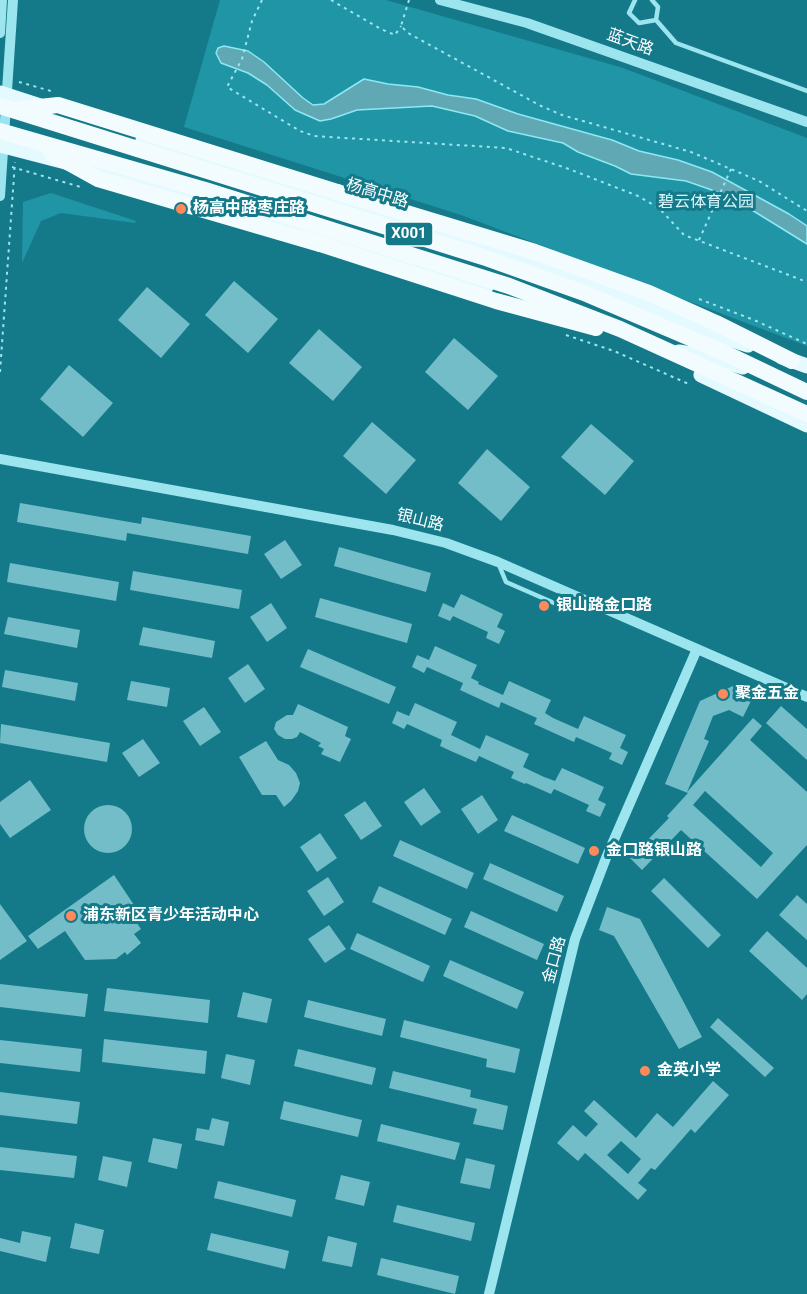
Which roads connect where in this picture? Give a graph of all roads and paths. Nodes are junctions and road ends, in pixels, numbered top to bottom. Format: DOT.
graph roads {
  1 [pos="2,0"];
  2 [pos="13,0"];
  3 [pos="262,0"];
  4 [pos="331,0"];
  5 [pos="409,0"];
  6 [pos="635,0"];
  7 [pos="652,0"];
  8 [pos="444,1"];
  9 [pos="656,20"];
  10 [pos="401,26"];
  11 [pos="0,33"];
  12 [pos="807,91"];
  13 [pos="5,101"];
  14 [pos="807,122"];
  15 [pos="27,139"];
  16 [pos="1,140"];
  17 [pos="2,165"];
  18 [pos="14,167"];
  19 [pos="731,168"];
  20 [pos="83,188"];
  21 [pos="0,196"];
  22 [pos="807,211"];
  23 [pos="699,240"];
  24 [pos="807,282"];
  25 [pos="596,328"];
  26 [pos="559,333"];
  27 [pos="636,344"];
  28 [pos="799,364"];
  29 [pos="0,372"];
  30 [pos="807,387"];
  31 [pos="698,388"];
  32 [pos="807,392"];
  33 [pos="807,414"];
  34 [pos="807,424"];
  35 [pos="0,459"];
  36 [pos="697,649"];
  37 [pos="807,697"];
  38 [pos="489,1294"];
  1 -- 11 [label="street"];
  2 -- 13 [label="street"];
  3 -- 23 [label="path"];
  4 -- 10 [label="path"];
  5 -- 10 [label="path"];
  6 -- 9 [label="lane"];
  7 -- 9 [label="lane"];
  8 -- 14 [label="street, 蓝天路"];
  9 -- 12 [label="lane"];
  10 -- 19 [label="path"];
  13 -- 16 [label="street"];
  13 -- 28 [label="main road, 杨高中路 / X001"];
  13 -- 28 [label="highway, bridge"];
  13 -- 32 [label="highway, 杨高中路 / X001, bridge"];
  15 -- 16 [label="highway, X001, bridge"];
  15 -- 25 [label="highway, bridge"];
  15 -- 33 [label="highway, X001, bridge"];
  16 -- 17 [label="street"];
  16 -- 25 [label="main road, X001"];
  17 -- 18 [label="path"];
  17 -- 21 [label="street"];
  18 -- 20 [label="path"];
  18 -- 29 [label="path"];
  19 -- 22 [label="path"];
  19 -- 23 [label="path"];
  23 -- 24 [label="path"];
  25 -- 27 [label="main road, X001"];
  26 -- 31 [label="path"];
  27 -- 30 [label="main road, X001"];
  27 -- 34 [label="main road, X001"];
  35 -- 36 [label="street, 银山路"];
  36 -- 37 [label="street, 银山路"];
  36 -- 38 [label="street, 金口路"];
}
